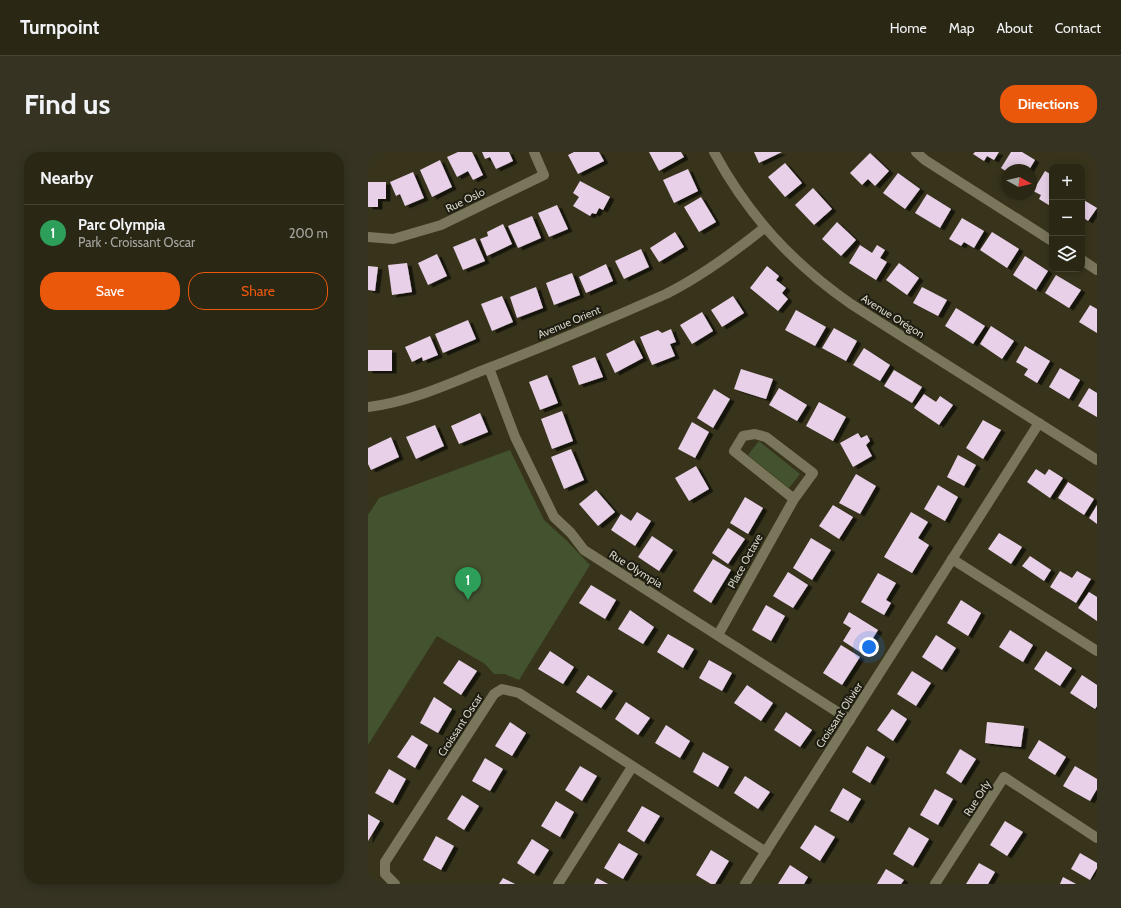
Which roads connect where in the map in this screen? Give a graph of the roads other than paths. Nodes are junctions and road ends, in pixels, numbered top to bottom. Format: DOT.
graph roads {
  1 [pos="534,152"];
  2 [pos="714,152"];
  3 [pos="916,152"];
  4 [pos="764,228"];
  5 [pos="368,237"];
  6 [pos="1049,239"];
  7 [pos="1085,262"];
  8 [pos="1097,270"];
  9 [pos="489,368"];
  10 [pos="368,407"];
  11 [pos="1040,423"];
  12 [pos="1097,460"];
  13 [pos="794,499"];
  14 [pos="952,559"];
  15 [pos="718,635"];
  16 [pos="1097,651"];
  17 [pos="850,720"];
  18 [pos="632,767"];
  19 [pos="1097,838"];
  20 [pos="766,852"];
  21 [pos="395,884"];
  22 [pos="558,884"];
  23 [pos="745,884"];
  24 [pos="935,884"];
  1 -- 5 [label="street, Rue Oslo"];
  2 -- 4 [label="street, Avenue Orégon"];
  3 -- 6 [label="street"];
  4 -- 9 [label="street, Avenue Orient"];
  4 -- 11 [label="street, Avenue Orégon"];
  7 -- 8 [label="street"];
  9 -- 10 [label="street, Avenue Orient"];
  9 -- 15 [label="street, Rue Olympia"];
  11 -- 12 [label="street, Avenue Orégon"];
  11 -- 14 [label="street, Croissant Olivier"];
  13 -- 13 [label="street, Place Octave"];
  13 -- 15 [label="street, Place Octave"];
  14 -- 16 [label="street"];
  14 -- 17 [label="street, Croissant Olivier"];
  15 -- 17 [label="street, Rue Olympia"];
  17 -- 20 [label="street, Croissant Olivier"];
  18 -- 20 [label="street, Croissant Oscar"];
  18 -- 21 [label="street, Croissant Oscar"];
  18 -- 22 [label="street"];
  19 -- 24 [label="street, Rue Orly"];
  20 -- 23 [label="street, Croissant Olivier"];
}
